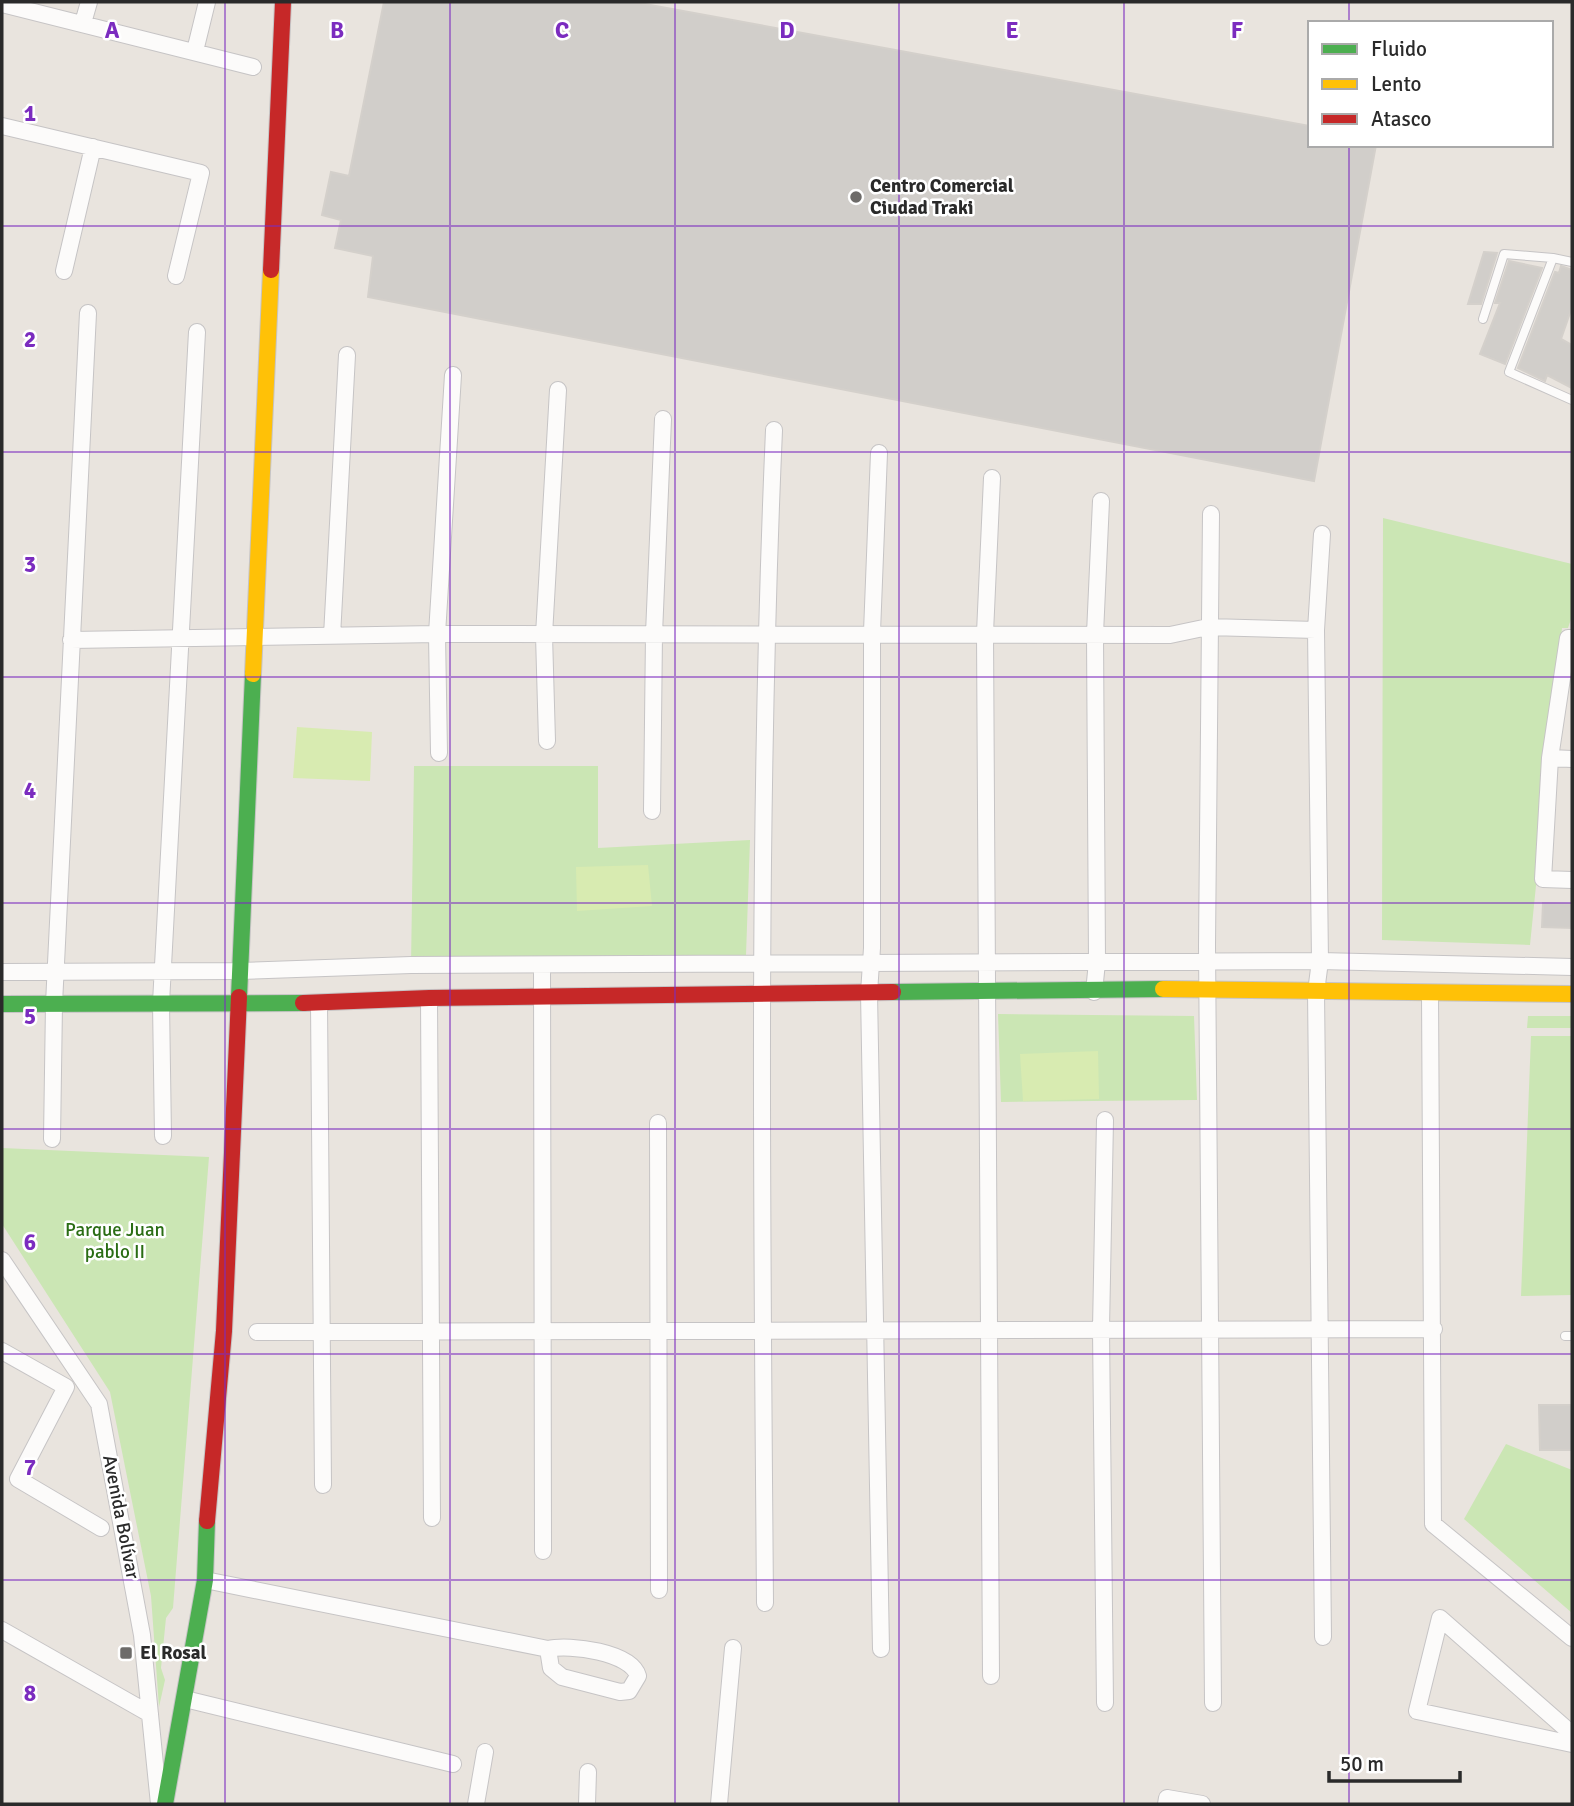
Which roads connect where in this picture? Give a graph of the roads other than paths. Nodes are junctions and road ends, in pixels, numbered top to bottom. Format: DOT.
graph roads {
  1 [pos="89,2"];
  2 [pos="207,2"];
  3 [pos="284,2"];
  4 [pos="2,4"];
  5 [pos="83,23"];
  6 [pos="195,51"];
  7 [pos="253,67"];
  8 [pos="2,125"];
  9 [pos="93,147"];
  10 [pos="1553,258"];
  11 [pos="1572,262"];
  12 [pos="64,271"];
  13 [pos="176,276"];
  14 [pos="88,313"];
  15 [pos="1483,319"];
  16 [pos="197,332"];
  17 [pos="347,355"];
  18 [pos="453,374"];
  19 [pos="558,390"];
  20 [pos="1572,400"];
  21 [pos="663,418"];
  22 [pos="774,430"];
  23 [pos="879,453"];
  24 [pos="992,478"];
  25 [pos="1101,501"];
  26 [pos="1211,514"];
  27 [pos="1322,534"];
  28 [pos="1208,627"];
  29 [pos="1316,630"];
  30 [pos="872,632"];
  31 [pos="765,633"];
  32 [pos="437,634"];
  33 [pos="654,634"];
  34 [pos="985,634"];
  35 [pos="1095,634"];
  36 [pos="544,635"];
  37 [pos="332,636"];
  38 [pos="253,637"];
  39 [pos="180,638"];
  40 [pos="1572,638"];
  41 [pos="71,640"];
  42 [pos="547,741"];
  43 [pos="439,754"];
  44 [pos="1549,758"];
  45 [pos="1572,759"];
  46 [pos="652,811"];
  47 [pos="1572,880"];
  48 [pos="1320,961"];
  49 [pos="1097,962"];
  50 [pos="987,963"];
  51 [pos="1207,963"];
  52 [pos="872,965"];
  53 [pos="542,966"];
  54 [pos="761,966"];
  55 [pos="1572,967"];
  56 [pos="240,971"];
  57 [pos="2,972"];
  58 [pos="163,972"];
  59 [pos="56,973"];
  60 [pos="1208,988"];
  61 [pos="1094,992"];
  62 [pos="1316,992"];
  63 [pos="763,993"];
  64 [pos="869,993"];
  65 [pos="988,993"];
  66 [pos="1430,993"];
  67 [pos="1572,994"];
  68 [pos="429,998"];
  69 [pos="541,998"];
  70 [pos="160,1003"];
  71 [pos="239,1003"];
  72 [pos="319,1003"];
  73 [pos="2,1004"];
  74 [pos="54,1004"];
  75 [pos="1105,1121"];
  76 [pos="658,1123"];
  77 [pos="163,1136"];
  78 [pos="52,1139"];
  79 [pos="2,1260"];
  80 [pos="987,1329"];
  81 [pos="1101,1329"];
  82 [pos="1434,1329"];
  83 [pos="1322,1330"];
  84 [pos="763,1331"];
  85 [pos="876,1331"];
  86 [pos="1211,1331"];
  87 [pos="257,1332"];
  88 [pos="430,1333"];
  89 [pos="543,1333"];
  90 [pos="321,1334"];
  91 [pos="658,1334"];
  92 [pos="2,1351"];
  93 [pos="323,1485"];
  94 [pos="432,1518"];
  95 [pos="102,1528"];
  96 [pos="544,1551"];
  97 [pos="205,1580"];
  98 [pos="659,1590"];
  99 [pos="765,1603"];
  100 [pos="2,1630"];
  101 [pos="1323,1637"];
  102 [pos="1572,1638"];
  103 [pos="733,1648"];
  104 [pos="548,1649"];
  105 [pos="881,1649"];
  106 [pos="991,1676"];
  107 [pos="185,1699"];
  108 [pos="1105,1703"];
  109 [pos="1213,1703"];
  110 [pos="150,1714"];
  111 [pos="1572,1734"];
  112 [pos="1572,1744"];
  113 [pos="485,1752"];
  114 [pos="453,1764"];
  115 [pos="588,1772"];
  116 [pos="162,1804"];
  117 [pos="476,1804"];
  118 [pos="587,1804"];
  119 [pos="719,1804"];
  120 [pos="1166,1804"];
  121 [pos="1202,1804"];
  1 -- 5 [label="street"];
  2 -- 6 [label="street"];
  3 -- 38 [label="street"];
  4 -- 5 [label="street"];
  5 -- 6 [label="street"];
  6 -- 7 [label="street"];
  8 -- 9 [label="street"];
  9 -- 12 [label="street"];
  9 -- 13 [label="street"];
  10 -- 11 [label="lane"];
  10 -- 15 [label="lane"];
  10 -- 20 [label="lane"];
  14 -- 41 [label="street"];
  16 -- 39 [label="street"];
  17 -- 37 [label="street"];
  18 -- 32 [label="street"];
  19 -- 36 [label="street"];
  21 -- 33 [label="street"];
  22 -- 31 [label="street"];
  23 -- 30 [label="street"];
  24 -- 34 [label="street"];
  25 -- 35 [label="street"];
  26 -- 28 [label="street"];
  27 -- 29 [label="street"];
  28 -- 29 [label="street"];
  28 -- 35 [label="street"];
  28 -- 51 [label="street"];
  29 -- 48 [label="street"];
  30 -- 31 [label="street"];
  30 -- 34 [label="street"];
  30 -- 52 [label="street"];
  31 -- 33 [label="street"];
  31 -- 54 [label="street"];
  32 -- 36 [label="street"];
  32 -- 37 [label="street"];
  32 -- 43 [label="street"];
  33 -- 36 [label="street"];
  33 -- 46 [label="street"];
  34 -- 35 [label="street"];
  34 -- 50 [label="street"];
  35 -- 49 [label="street"];
  36 -- 42 [label="street"];
  37 -- 38 [label="street"];
  38 -- 39 [label="street"];
  38 -- 56 [label="street"];
  39 -- 41 [label="street"];
  39 -- 58 [label="street"];
  40 -- 44 [label="street"];
  41 -- 59 [label="street"];
  44 -- 45 [label="street"];
  44 -- 47 [label="street"];
  48 -- 51 [label="street"];
  48 -- 55 [label="street"];
  48 -- 62 [label="street"];
  49 -- 50 [label="street"];
  49 -- 51 [label="street"];
  49 -- 61 [label="street"];
  50 -- 52 [label="street"];
  50 -- 65 [label="street"];
  51 -- 60 [label="street"];
  52 -- 54 [label="street"];
  52 -- 64 [label="street"];
  53 -- 54 [label="street"];
  53 -- 56 [label="street"];
  53 -- 69 [label="street"];
  54 -- 63 [label="street"];
  56 -- 58 [label="street"];
  56 -- 71 [label="street"];
  57 -- 59 [label="street"];
  58 -- 59 [label="street"];
  58 -- 70 [label="street"];
  59 -- 74 [label="street"];
  60 -- 61 [label="street"];
  60 -- 62 [label="street"];
  60 -- 86 [label="street"];
  61 -- 65 [label="street"];
  62 -- 66 [label="street"];
  62 -- 83 [label="street"];
  63 -- 64 [label="street"];
  63 -- 69 [label="street"];
  63 -- 84 [label="street"];
  64 -- 65 [label="street"];
  64 -- 85 [label="street"];
  65 -- 80 [label="street"];
  66 -- 67 [label="street"];
  66 -- 82 [label="street"];
  68 -- 69 [label="street"];
  68 -- 72 [label="street"];
  68 -- 88 [label="street"];
  69 -- 89 [label="street"];
  70 -- 71 [label="street"];
  70 -- 74 [label="street"];
  70 -- 77 [label="street"];
  71 -- 72 [label="street"];
  71 -- 97 [label="street"];
  72 -- 90 [label="street"];
  73 -- 74 [label="street"];
  74 -- 78 [label="street"];
  75 -- 81 [label="street"];
  76 -- 91 [label="street"];
  79 -- 110 [label="street, Avenida Bolívar"];
  80 -- 81 [label="street"];
  80 -- 85 [label="street"];
  80 -- 106 [label="street"];
  81 -- 86 [label="street"];
  81 -- 108 [label="street"];
  82 -- 83 [label="street"];
  82 -- 102 [label="street"];
  83 -- 86 [label="street"];
  83 -- 101 [label="street"];
  84 -- 85 [label="street"];
  84 -- 91 [label="street"];
  84 -- 99 [label="street"];
  85 -- 105 [label="street"];
  86 -- 109 [label="street"];
  87 -- 90 [label="street"];
  88 -- 89 [label="street"];
  88 -- 90 [label="street"];
  88 -- 94 [label="street"];
  89 -- 91 [label="street"];
  89 -- 96 [label="street"];
  90 -- 93 [label="street"];
  91 -- 98 [label="street"];
  92 -- 95 [label="street"];
  97 -- 104 [label="street"];
  97 -- 107 [label="street"];
  100 -- 110 [label="street"];
  103 -- 119 [label="street"];
  104 -- 104 [label="street"];
  107 -- 114 [label="street"];
  107 -- 116 [label="street"];
  110 -- 116 [label="street, Avenida Bolívar"];
  111 -- 112 [label="street"];
  113 -- 117 [label="street"];
  115 -- 118 [label="street"];
  120 -- 121 [label="street"];
}
